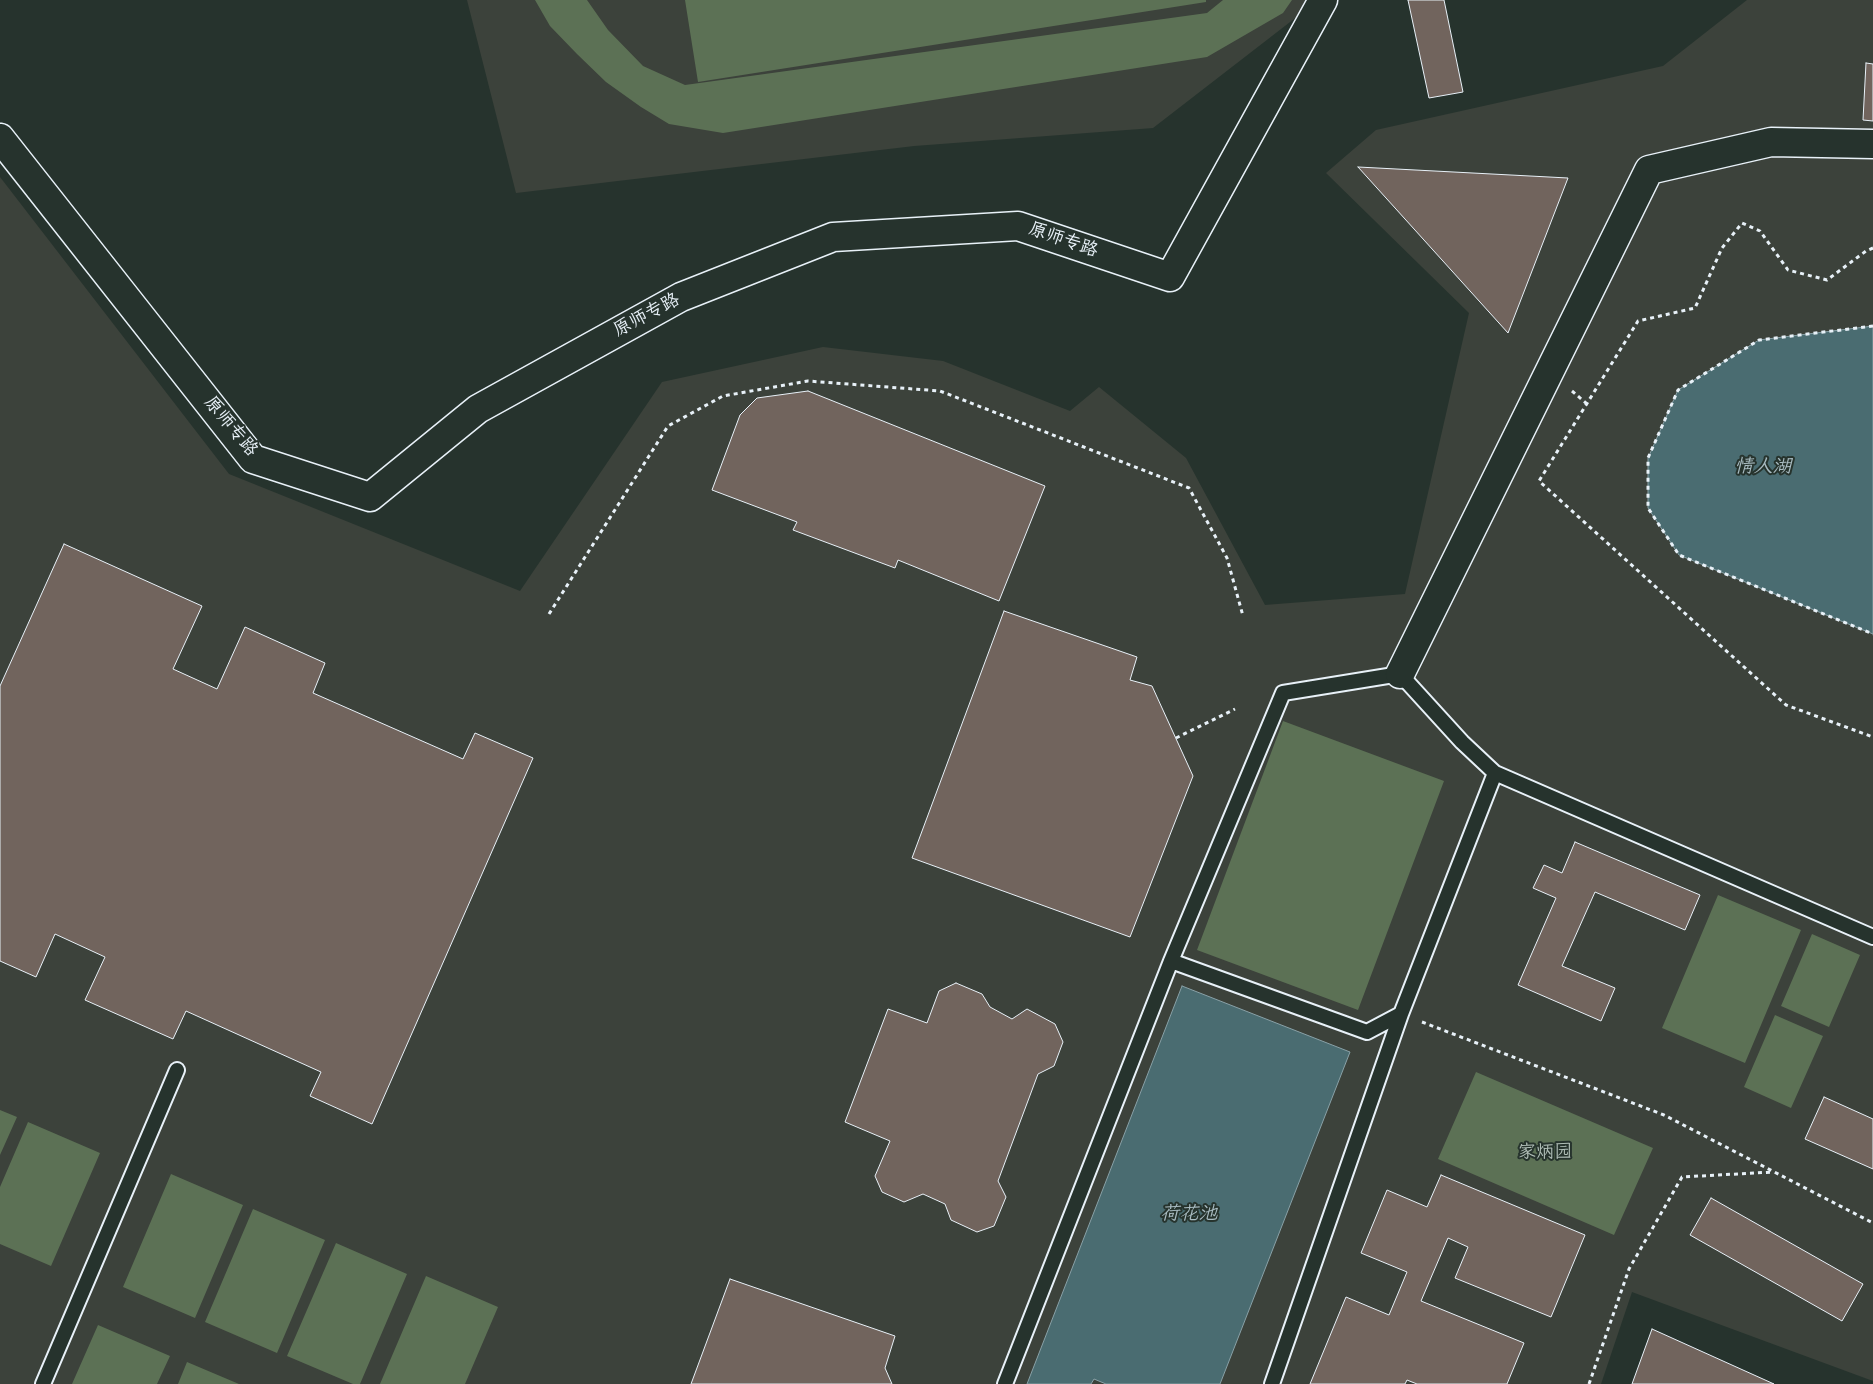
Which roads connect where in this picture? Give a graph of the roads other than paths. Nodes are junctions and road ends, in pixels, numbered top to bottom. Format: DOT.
graph roads {
  1 [pos="1323,0"];
  2 [pos="0,138"];
  3 [pos="1873,144"];
  4 [pos="1400,674"];
  5 [pos="1495,773"];
  6 [pos="1873,937"];
  7 [pos="1171,961"];
  8 [pos="1401,1014"];
  9 [pos="177,1070"];
  10 [pos="43,1384"];
  11 [pos="1005,1384"];
  12 [pos="1272,1384"];
  1 -- 2 [label="street, 原师专路"];
  3 -- 4 [label="street"];
  4 -- 5 [label="lane"];
  4 -- 7 [label="lane"];
  5 -- 6 [label="lane"];
  5 -- 8 [label="lane"];
  7 -- 8 [label="lane"];
  7 -- 11 [label="lane"];
  8 -- 12 [label="lane"];
  9 -- 10 [label="lane"];
}
